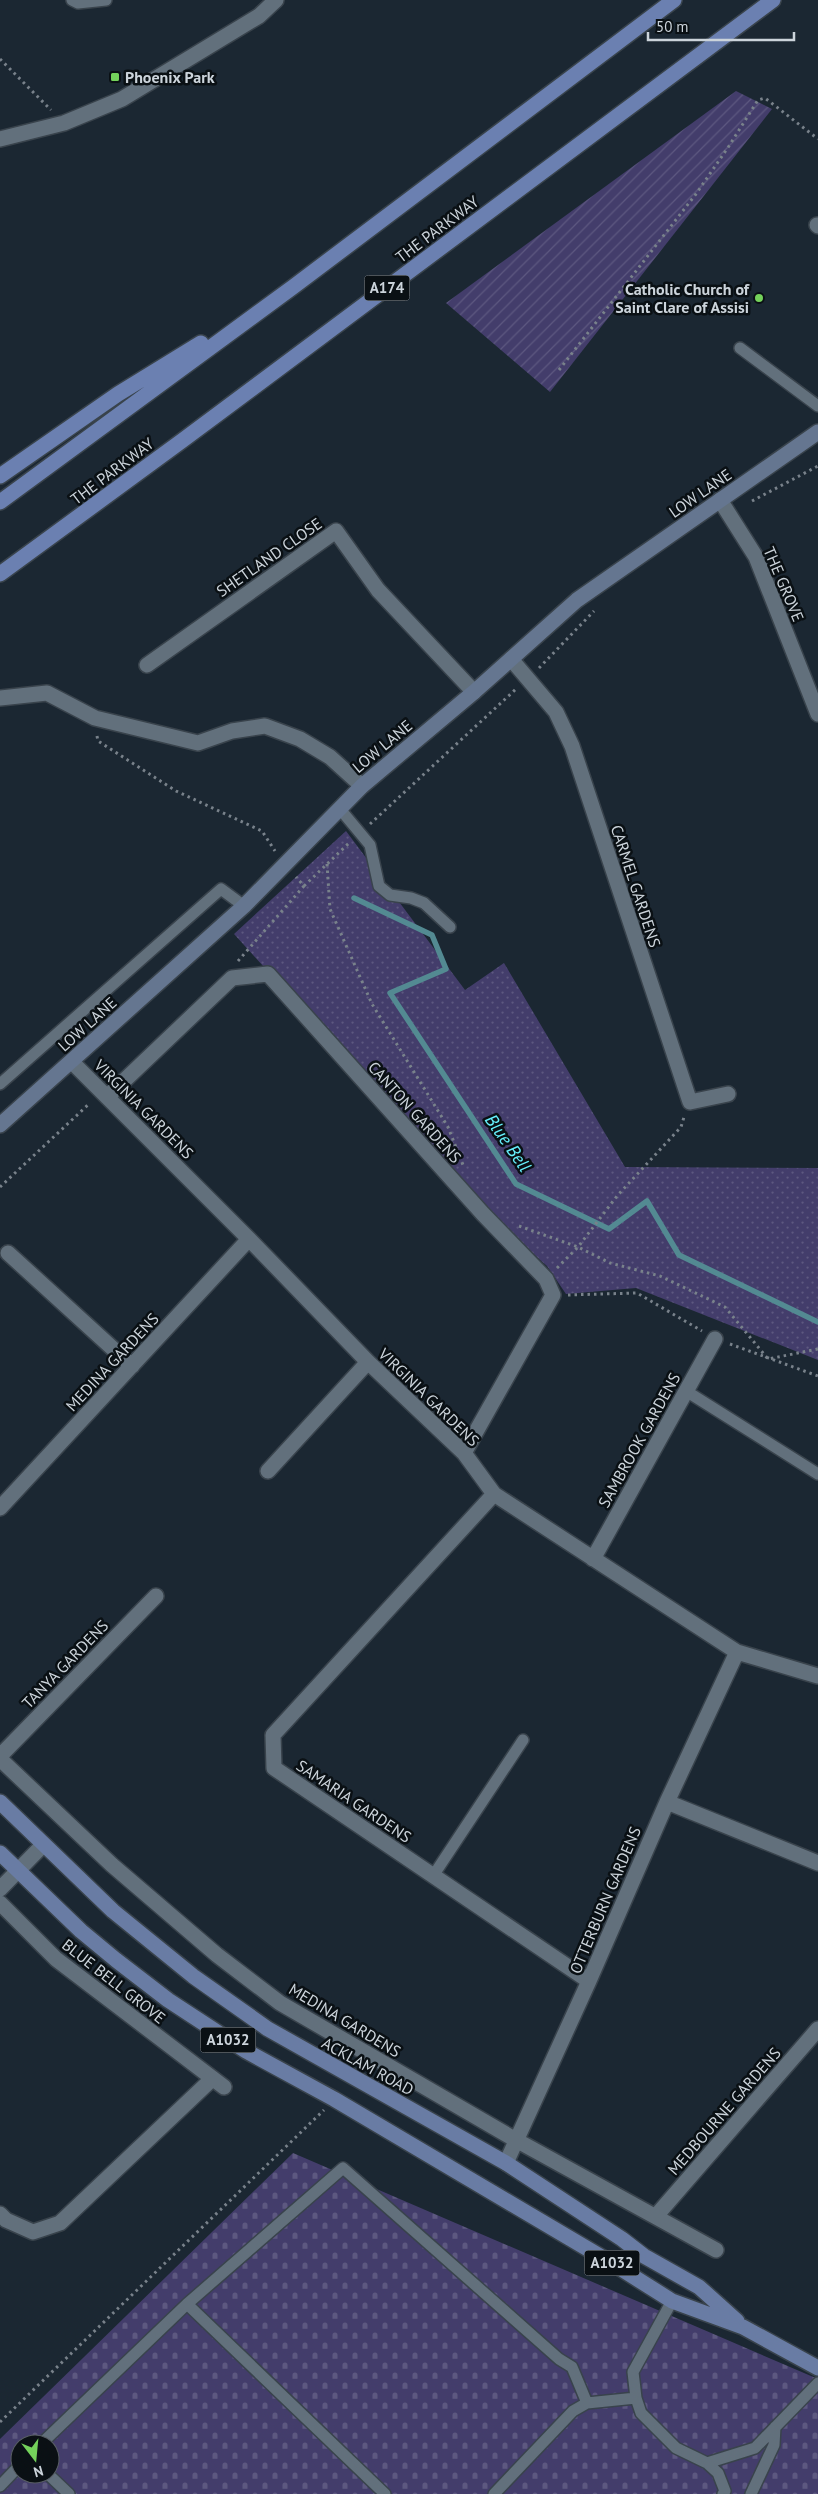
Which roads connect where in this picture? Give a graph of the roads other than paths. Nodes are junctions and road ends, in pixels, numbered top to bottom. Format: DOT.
graph roads {
  1 [pos="72,0"];
  2 [pos="106,0"];
  3 [pos="276,0"];
  4 [pos="674,0"];
  5 [pos="773,0"];
  6 [pos="0,139"];
  7 [pos="293,287"];
  8 [pos="740,348"];
  9 [pos="818,406"];
  10 [pos="818,432"];
  11 [pos="0,476"];
  12 [pos="0,502"];
  13 [pos="724,507"];
  14 [pos="0,574"];
  15 [pos="511,658"];
  16 [pos="147,665"];
  17 [pos="474,692"];
  18 [pos="0,698"];
  19 [pos="818,714"];
  20 [pos="362,786"];
  21 [pos="340,809"];
  22 [pos="244,906"];
  23 [pos="450,927"];
  24 [pos="72,1062"];
  25 [pos="0,1084"];
  26 [pos="104,1094"];
  27 [pos="728,1094"];
  28 [pos="0,1125"];
  29 [pos="249,1239"];
  30 [pos="8,1253"];
  31 [pos="715,1338"];
  32 [pos="368,1362"];
  33 [pos="132,1366"];
  34 [pos="686,1391"];
  35 [pos="464,1452"];
  36 [pos="268,1471"];
  37 [pos="818,1474"];
  38 [pos="494,1494"];
  39 [pos="0,1508"];
  40 [pos="593,1559"];
  41 [pos="156,1596"];
  42 [pos="737,1652"];
  43 [pos="818,1676"];
  44 [pos="523,1740"];
  45 [pos="0,1758"];
  46 [pos="0,1802"];
  47 [pos="667,1802"];
  48 [pos="42,1845"];
  49 [pos="0,1853"];
  50 [pos="818,1863"];
  51 [pos="18,1871"];
  52 [pos="433,1876"];
  53 [pos="0,1889"];
  54 [pos="0,1903"];
  55 [pos="589,1981"];
  56 [pos="818,2029"];
  57 [pos="516,2140"];
  58 [pos="506,2163"];
  59 [pos="0,2214"];
  60 [pos="656,2216"];
  61 [pos="716,2250"];
  62 [pos="672,2301"];
  63 [pos="187,2304"];
  64 [pos="743,2327"];
  65 [pos="818,2368"];
  66 [pos="818,2383"];
  67 [pos="636,2398"];
  68 [pos="587,2403"];
  69 [pos="775,2427"];
  70 [pos="51,2434"];
  71 [pos="707,2463"];
  72 [pos="10,2476"];
  73 [pos="59,2484"];
  74 [pos="0,2486"];
  75 [pos="70,2494"];
  76 [pos="385,2494"];
  77 [pos="494,2494"];
  78 [pos="723,2494"];
  79 [pos="751,2494"];
  1 -- 2 [label="lane"];
  3 -- 6 [label="street"];
  4 -- 7 [label="highway"];
  5 -- 14 [label="highway, THE PARKWAY / A174"];
  7 -- 11 [label="highway"];
  7 -- 12 [label="highway"];
  8 -- 9 [label="lane"];
  10 -- 13 [label="main road, LOW LANE"];
  13 -- 15 [label="main road, LOW LANE"];
  13 -- 19 [label="street, THE GROVE"];
  15 -- 17 [label="main road, LOW LANE"];
  15 -- 27 [label="street, CARMEL GARDENS"];
  16 -- 17 [label="street, SHETLAND CLOSE"];
  17 -- 20 [label="main road, LOW LANE"];
  18 -- 20 [label="street"];
  20 -- 21 [label="main road, LOW LANE"];
  21 -- 22 [label="main road, LOW LANE"];
  21 -- 23 [label="lane"];
  22 -- 24 [label="main road, LOW LANE"];
  22 -- 25 [label="lane"];
  24 -- 26 [label="street, VIRGINIA GARDENS"];
  24 -- 28 [label="main road, LOW LANE"];
  26 -- 29 [label="street, VIRGINIA GARDENS"];
  26 -- 35 [label="street, CANTON GARDENS"];
  29 -- 32 [label="street, VIRGINIA GARDENS"];
  29 -- 33 [label="street, MEDINA GARDENS"];
  30 -- 33 [label="street"];
  31 -- 34 [label="street, SAMBROOK GARDENS"];
  32 -- 35 [label="street, VIRGINIA GARDENS"];
  32 -- 36 [label="street"];
  33 -- 39 [label="street, MEDINA GARDENS"];
  34 -- 37 [label="lane"];
  34 -- 40 [label="street, SAMBROOK GARDENS"];
  35 -- 38 [label="street, VIRGINIA GARDENS"];
  38 -- 40 [label="street, VIRGINIA GARDENS"];
  38 -- 52 [label="street, SAMARIA GARDENS"];
  40 -- 42 [label="street, VIRGINIA GARDENS"];
  41 -- 45 [label="street, TANYA GARDENS"];
  42 -- 43 [label="street, VIRGINIA GARDENS"];
  42 -- 47 [label="street, OTTERBURN GARDENS"];
  44 -- 52 [label="lane"];
  45 -- 57 [label="street, MEDINA GARDENS"];
  46 -- 48 [label="main road, ACKLAM ROAD / A1032"];
  47 -- 50 [label="street"];
  47 -- 55 [label="street, OTTERBURN GARDENS"];
  48 -- 51 [label="street"];
  48 -- 58 [label="main road, ACKLAM ROAD / A1032"];
  49 -- 51 [label="main road, ACKLAM ROAD / A1032"];
  51 -- 53 [label="street"];
  51 -- 62 [label="main road, ACKLAM ROAD / A1032"];
  52 -- 55 [label="street, SAMARIA GARDENS"];
  54 -- 59 [label="street, BLUE BELL GROVE"];
  55 -- 57 [label="street, OTTERBURN GARDENS"];
  56 -- 60 [label="street, MEDBOURNE GARDENS"];
  57 -- 58 [label="street, OTTERBURN GARDENS"];
  57 -- 60 [label="street, MEDINA GARDENS"];
  58 -- 64 [label="main road, ACKLAM ROAD / A1032"];
  60 -- 61 [label="street, MEDINA GARDENS"];
  62 -- 64 [label="main road, ACKLAM ROAD / A1032"];
  62 -- 67 [label="lane"];
  63 -- 68 [label="lane"];
  63 -- 70 [label="lane"];
  63 -- 76 [label="lane"];
  64 -- 65 [label="main road, ACKLAM ROAD / A1032"];
  66 -- 69 [label="lane"];
  67 -- 68 [label="lane"];
  67 -- 71 [label="lane"];
  68 -- 77 [label="lane"];
  69 -- 71 [label="lane"];
  69 -- 79 [label="lane"];
  71 -- 78 [label="lane"];
  72 -- 74 [label="lane"];
  73 -- 75 [label="lane"];
}
